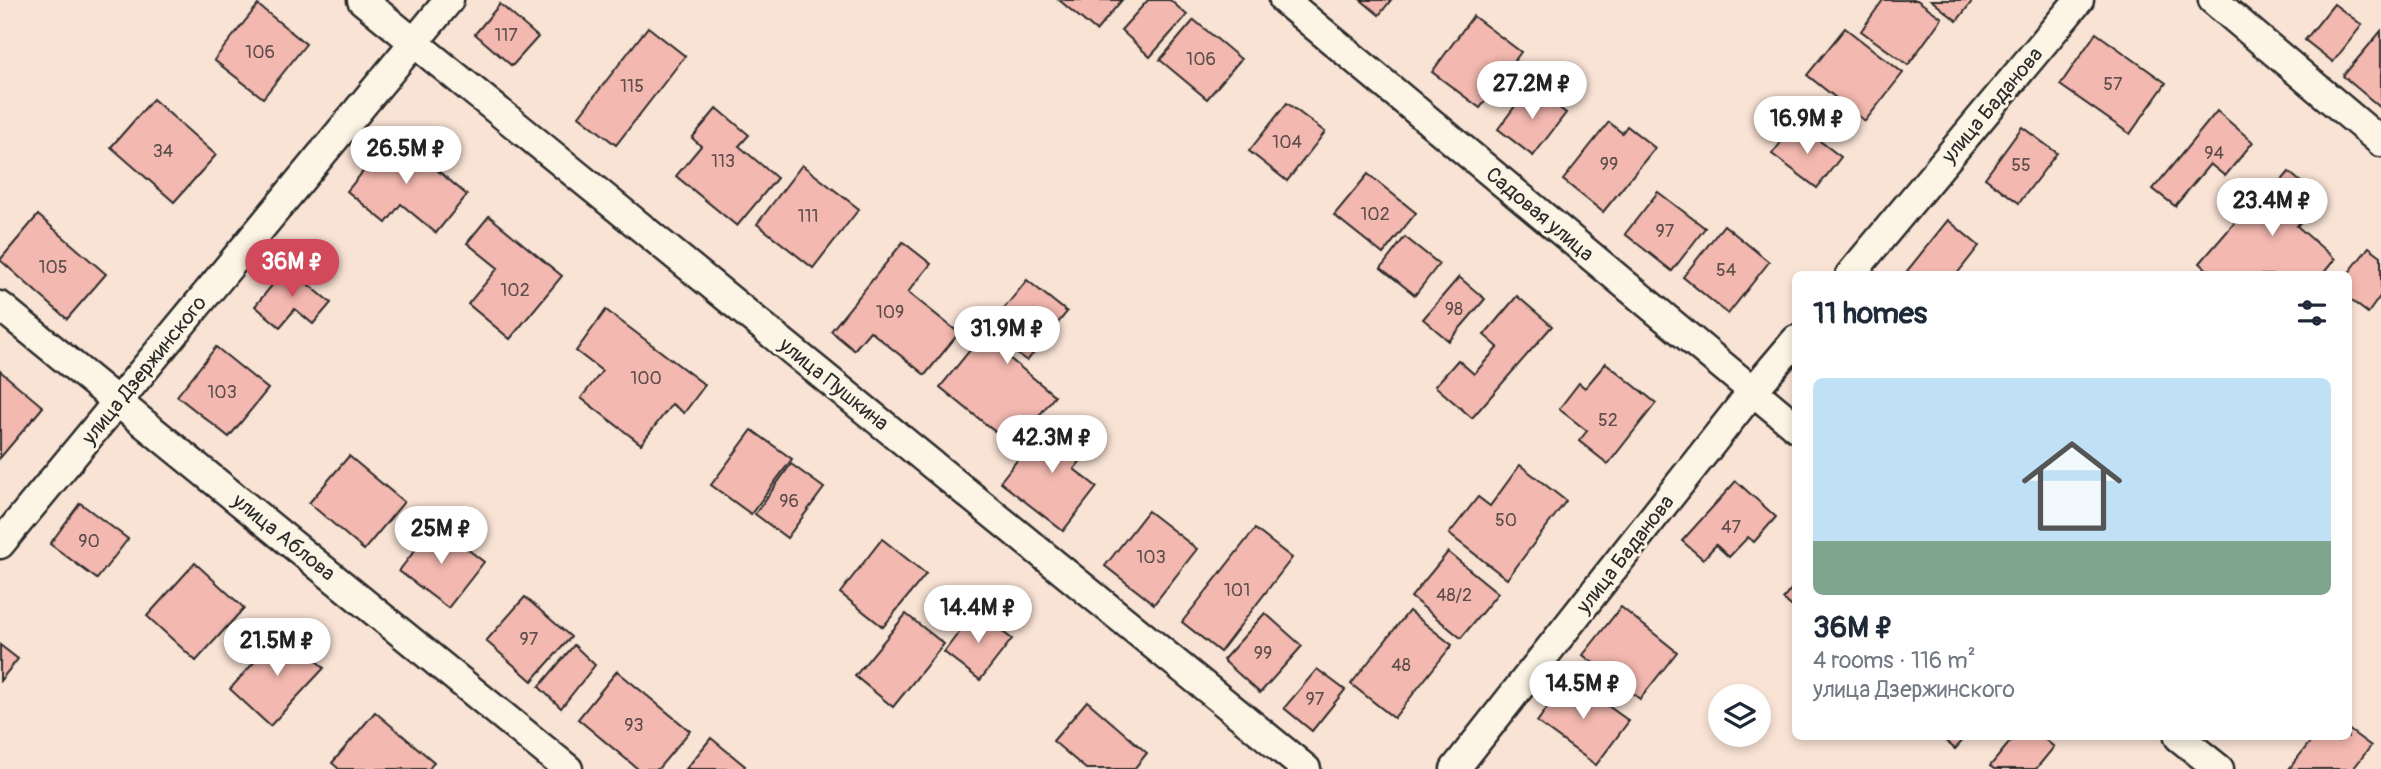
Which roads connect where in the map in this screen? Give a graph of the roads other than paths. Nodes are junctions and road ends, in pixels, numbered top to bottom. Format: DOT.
graph roads {
  1 [pos="362,0"];
  2 [pos="449,0"];
  3 [pos="1284,0"];
  4 [pos="2079,0"];
  5 [pos="2213,0"];
  6 [pos="414,42"];
  7 [pos="2381,142"];
  8 [pos="1853,271"];
  9 [pos="0,306"];
  10 [pos="1792,345"];
  11 [pos="1752,392"];
  12 [pos="118,402"];
  13 [pos="1792,424"];
  14 [pos="0,544"];
  15 [pos="2183,740"];
  16 [pos="568,769"];
  17 [pos="1306,769"];
  18 [pos="1455,769"];
  19 [pos="2220,769"];
  1 -- 6 [label="street, улица Пушкина"];
  2 -- 6 [label="street, улица Дзержинского"];
  3 -- 11 [label="street, Садовая улица"];
  4 -- 8 [label="street, улица Баданова"];
  5 -- 7 [label="street"];
  6 -- 12 [label="street, улица Дзержинского"];
  6 -- 17 [label="street, улица Пушкина"];
  9 -- 12 [label="street, улица Аблова"];
  10 -- 11 [label="street, улица Баданова"];
  11 -- 13 [label="street, Садовая улица"];
  11 -- 18 [label="street, улица Баданова"];
  12 -- 14 [label="street, улица Дзержинского"];
  12 -- 16 [label="street, улица Аблова"];
  15 -- 19 [label="street"];
}
